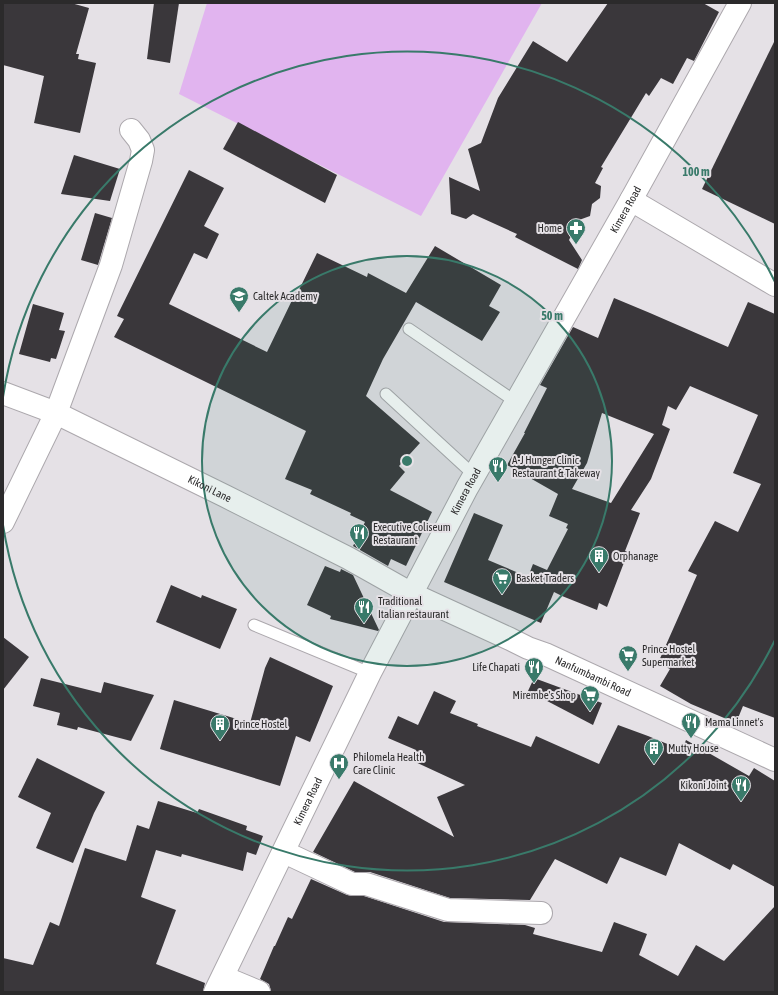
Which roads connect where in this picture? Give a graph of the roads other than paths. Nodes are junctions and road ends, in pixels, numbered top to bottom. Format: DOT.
graph roads {
  1 [pos="740,3"];
  2 [pos="131,130"];
  3 [pos="631,200"];
  4 [pos="775,285"];
  5 [pos="409,329"];
  6 [pos="3,393"];
  7 [pos="386,394"];
  8 [pos="516,402"];
  9 [pos="56,413"];
  10 [pos="474,475"];
  11 [pos="3,522"];
  12 [pos="412,594"];
  13 [pos="254,625"];
  14 [pos="370,673"];
  15 [pos="775,760"];
  16 [pos="284,852"];
  17 [pos="541,913"];
  18 [pos="219,984"];
  19 [pos="259,992"];
  1 -- 3 [label="street, Kimera Road"];
  2 -- 9 [label="street"];
  3 -- 4 [label="street"];
  3 -- 8 [label="street, Kimera Road"];
  5 -- 8 [label="lane"];
  6 -- 9 [label="street, Kikoni Lane"];
  7 -- 10 [label="lane"];
  8 -- 10 [label="street, Kimera Road"];
  9 -- 11 [label="street"];
  9 -- 12 [label="street, Kikoni Lane"];
  10 -- 12 [label="street, Kimera Road"];
  12 -- 14 [label="street, Kimera Road"];
  12 -- 15 [label="street, Nanfumbambi Road"];
  13 -- 14 [label="lane"];
  14 -- 16 [label="street, Kimera Road"];
  16 -- 17 [label="street"];
  16 -- 18 [label="street, Kimera Road"];
  18 -- 19 [label="street"];
}
